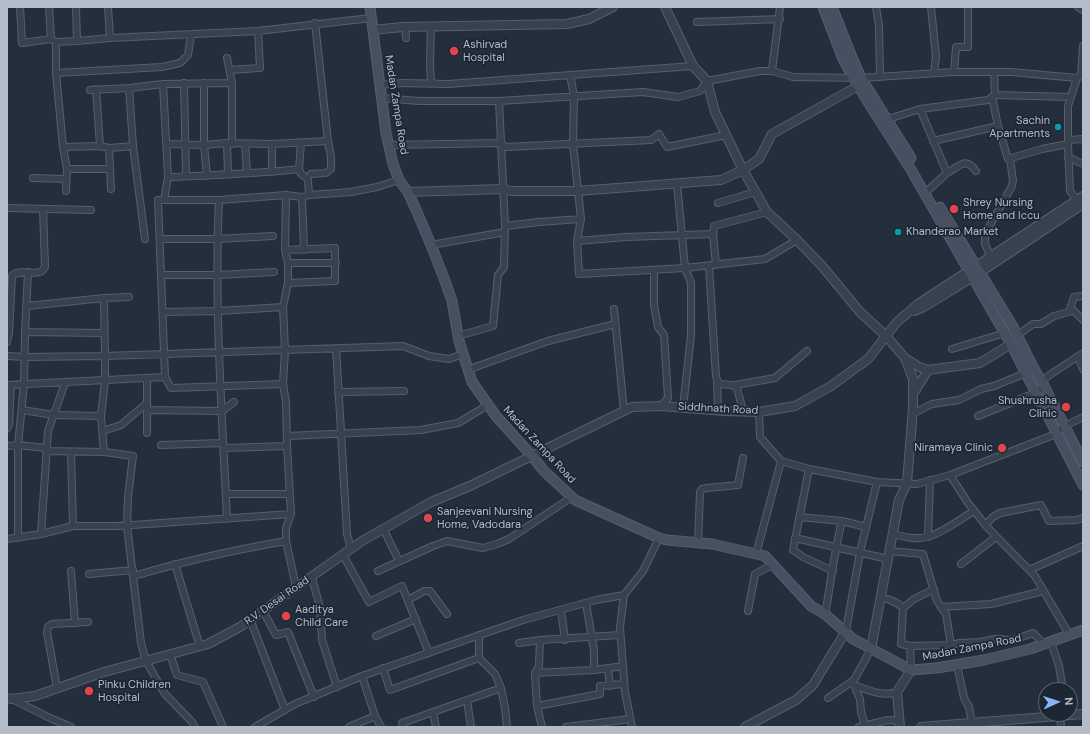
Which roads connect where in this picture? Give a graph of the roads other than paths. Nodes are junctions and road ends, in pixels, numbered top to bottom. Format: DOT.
graph roads {
  1 [pos="20,7"];
  2 [pos="49,7"];
  3 [pos="76,7"];
  4 [pos="108,7"];
  5 [pos="370,7"];
  6 [pos="613,7"];
  7 [pos="665,7"];
  8 [pos="780,7"];
  9 [pos="823,7"];
  10 [pos="832,7"];
  11 [pos="876,7"];
  12 [pos="931,7"];
  13 [pos="968,7"];
  14 [pos="1078,7"];
  15 [pos="1083,10"];
  16 [pos="371,18"];
  17 [pos="780,19"];
  18 [pos="697,22"];
  19 [pos="315,23"];
  20 [pos="431,26"];
  21 [pos="405,27"];
  22 [pos="258,30"];
  23 [pos="373,30"];
  24 [pos="191,35"];
  25 [pos="110,38"];
  26 [pos="406,38"];
  27 [pos="53,40"];
  28 [pos="77,41"];
  29 [pos="1083,46"];
  30 [pos="227,58"];
  31 [pos="693,66"];
  32 [pos="230,70"];
  33 [pos="772,71"];
  34 [pos="56,72"];
  35 [pos="954,72"];
  36 [pos="994,72"];
  37 [pos="934,74"];
  38 [pos="570,75"];
  39 [pos="880,77"];
  40 [pos="1077,78"];
  41 [pos="707,80"];
  42 [pos="858,80"];
  43 [pos="184,83"];
  44 [pos="204,83"];
  45 [pos="232,83"];
  46 [pos="162,84"];
  47 [pos="431,84"];
  48 [pos="380,85"];
  49 [pos="128,88"];
  50 [pos="574,96"];
  51 [pos="993,96"];
  52 [pos="1071,97"];
  53 [pos="382,98"];
  54 [pos="499,100"];
  55 [pos="920,109"];
  56 [pos="884,121"];
  57 [pos="998,126"];
  58 [pos="726,135"];
  59 [pos="1083,139"];
  60 [pos="328,141"];
  61 [pos="933,141"];
  62 [pos="1068,142"];
  63 [pos="229,143"];
  64 [pos="301,143"];
  65 [pos="501,143"];
  66 [pos="167,144"];
  67 [pos="245,144"];
  68 [pos="272,144"];
  69 [pos="573,144"];
  70 [pos="186,145"];
  71 [pos="204,145"];
  72 [pos="389,145"];
  73 [pos="100,146"];
  74 [pos="133,146"];
  75 [pos="63,147"];
  76 [pos="109,148"];
  77 [pos="1068,157"];
  78 [pos="1010,158"];
  79 [pos="1083,164"];
  80 [pos="67,169"];
  81 [pos="110,169"];
  82 [pos="299,169"];
  83 [pos="743,170"];
  84 [pos="976,171"];
  85 [pos="272,172"];
  86 [pos="947,173"];
  87 [pos="228,174"];
  88 [pos="247,174"];
  89 [pos="311,174"];
  90 [pos="186,176"];
  91 [pos="207,176"];
  92 [pos="168,177"];
  93 [pos="33,178"];
  94 [pos="66,179"];
  95 [pos="399,180"];
  96 [pos="677,184"];
  97 [pos="111,189"];
  98 [pos="503,189"];
  99 [pos="66,191"];
  100 [pos="578,191"];
  101 [pos="408,192"];
  102 [pos="756,192"];
  103 [pos="927,192"];
  104 [pos="286,195"];
  105 [pos="309,195"];
  106 [pos="302,197"];
  107 [pos="164,200"];
  108 [pos="219,200"];
  109 [pos="1081,202"];
  110 [pos="718,203"];
  111 [pos="7,208"];
  112 [pos="43,209"];
  113 [pos="91,210"];
  114 [pos="767,212"];
  115 [pos="581,219"];
  116 [pos="505,229"];
  117 [pos="713,234"];
  118 [pos="682,235"];
  119 [pos="273,236"];
  120 [pos="160,238"];
  121 [pos="145,239"];
  122 [pos="217,239"];
  123 [pos="797,240"];
  124 [pos="577,241"];
  125 [pos="431,244"];
  126 [pos="285,250"];
  127 [pos="304,250"];
  128 [pos="992,260"];
  129 [pos="288,263"];
  130 [pos="336,263"];
  131 [pos="713,266"];
  132 [pos="685,268"];
  133 [pos="654,270"];
  134 [pos="28,272"];
  135 [pos="274,272"];
  136 [pos="975,272"];
  137 [pos="10,274"];
  138 [pos="161,275"];
  139 [pos="218,275"];
  140 [pos="288,283"];
  141 [pos="1083,296"];
  142 [pos="129,297"];
  143 [pos="104,298"];
  144 [pos="26,306"];
  145 [pos="283,307"];
  146 [pos="1071,308"];
  147 [pos="614,309"];
  148 [pos="218,311"];
  149 [pos="163,312"];
  150 [pos="1083,320"];
  151 [pos="615,324"];
  152 [pos="1015,331"];
  153 [pos="25,332"];
  154 [pos="104,333"];
  155 [pos="1005,333"];
  156 [pos="458,336"];
  157 [pos="886,336"];
  158 [pos="7,342"];
  159 [pos="1022,344"];
  160 [pos="1012,346"];
  161 [pos="336,348"];
  162 [pos="952,349"];
  163 [pos="285,350"];
  164 [pos="807,351"];
  165 [pos="219,352"];
  166 [pos="164,354"];
  167 [pos="463,354"];
  168 [pos="1081,355"];
  169 [pos="7,356"];
  170 [pos="105,356"];
  171 [pos="25,357"];
  172 [pos="905,358"];
  173 [pos="1083,369"];
  174 [pos="467,370"];
  175 [pos="928,370"];
  176 [pos="1026,373"];
  177 [pos="165,377"];
  178 [pos="147,378"];
  179 [pos="105,380"];
  180 [pos="717,382"];
  181 [pos="65,383"];
  182 [pos="24,384"];
  183 [pos="283,384"];
  184 [pos="9,385"];
  185 [pos="734,385"];
  186 [pos="1043,385"];
  187 [pos="221,387"];
  188 [pos="404,390"];
  189 [pos="338,392"];
  190 [pos="1035,393"];
  191 [pos="913,395"];
  192 [pos="234,402"];
  193 [pos="147,403"];
  194 [pos="488,405"];
  195 [pos="660,406"];
  196 [pos="683,408"];
  197 [pos="22,410"];
  198 [pos="147,410"];
  199 [pos="718,410"];
  200 [pos="222,411"];
  201 [pos="624,411"];
  202 [pos="743,411"];
  203 [pos="759,412"];
  204 [pos="912,414"];
  205 [pos="54,415"];
  206 [pos="101,416"];
  207 [pos="978,416"];
  208 [pos="1083,416"];
  209 [pos="1065,426"];
  210 [pos="7,428"];
  211 [pos="103,431"];
  212 [pos="147,433"];
  213 [pos="340,434"];
  214 [pos="1056,434"];
  215 [pos="287,436"];
  216 [pos="18,445"];
  217 [pos="161,445"];
  218 [pos="7,446"];
  219 [pos="223,446"];
  220 [pos="287,446"];
  221 [pos="46,449"];
  222 [pos="71,452"];
  223 [pos="104,452"];
  224 [pos="530,457"];
  225 [pos="743,458"];
  226 [pos="781,461"];
  227 [pos="1083,462"];
  228 [pos="809,469"];
  229 [pos="950,475"];
  230 [pos="930,480"];
  231 [pos="877,482"];
  232 [pos="907,483"];
  233 [pos="1083,485"];
  234 [pos="226,494"];
  235 [pos="290,494"];
  236 [pos="572,497"];
  237 [pos="974,511"];
  238 [pos="291,514"];
  239 [pos="799,517"];
  240 [pos="1083,518"];
  241 [pos="227,519"];
  242 [pos="842,521"];
  243 [pos="985,525"];
  244 [pos="73,526"];
  245 [pos="127,526"];
  246 [pos="866,526"];
  247 [pos="384,530"];
  248 [pos="42,534"];
  249 [pos="893,534"];
  250 [pos="928,537"];
  251 [pos="996,537"];
  252 [pos="18,538"];
  253 [pos="659,538"];
  254 [pos="795,538"];
  255 [pos="7,539"];
  256 [pos="286,541"];
  257 [pos="698,543"];
  258 [pos="1083,546"];
  259 [pos="836,547"];
  260 [pos="351,549"];
  261 [pos="860,552"];
  262 [pos="756,554"];
  263 [pos="343,555"];
  264 [pos="889,555"];
  265 [pos="400,561"];
  266 [pos="175,564"];
  267 [pos="772,564"];
  268 [pos="961,564"];
  269 [pos="1029,570"];
  270 [pos="71,571"];
  271 [pos="378,571"];
  272 [pos="833,571"];
  273 [pos="133,573"];
  274 [pos="89,574"];
  275 [pos="313,576"];
  276 [pos="296,587"];
  277 [pos="934,589"];
  278 [pos="1043,591"];
  279 [pos="624,595"];
  280 [pos="881,598"];
  281 [pos="408,600"];
  282 [pos="586,603"];
  283 [pos="942,607"];
  284 [pos="903,608"];
  285 [pos="561,610"];
  286 [pos="263,611"];
  287 [pos="748,611"];
  288 [pos="447,614"];
  289 [pos="824,614"];
  290 [pos="250,619"];
  291 [pos="416,619"];
  292 [pos="88,622"];
  293 [pos="74,623"];
  294 [pos="1083,630"];
  295 [pos="846,631"];
  296 [pos="479,635"];
  297 [pos="620,635"];
  298 [pos="376,636"];
  299 [pos="1070,636"];
  300 [pos="591,637"];
  301 [pos="540,640"];
  302 [pos="564,640"];
  303 [pos="519,643"];
  304 [pos="1048,643"];
  305 [pos="950,645"];
  306 [pos="910,646"];
  307 [pos="200,647"];
  308 [pos="871,649"];
  309 [pos="429,653"];
  310 [pos="170,654"];
  311 [pos="480,658"];
  312 [pos="146,661"];
  313 [pos="956,665"];
  314 [pos="623,666"];
  315 [pos="383,668"];
  316 [pos="608,668"];
  317 [pos="594,670"];
  318 [pos="911,670"];
  319 [pos="535,673"];
  320 [pos="362,676"];
  321 [pos="1062,682"];
  322 [pos="624,684"];
  323 [pos="610,686"];
  324 [pos="337,687"];
  325 [pos="57,688"];
  326 [pos="501,688"];
  327 [pos="897,692"];
  328 [pos="314,697"];
  329 [pos="828,698"];
  330 [pos="9,699"];
  331 [pos="467,700"];
  332 [pos="537,706"];
  333 [pos="285,710"];
  334 [pos="433,712"];
  335 [pos="375,716"];
  336 [pos="1038,717"];
  337 [pos="630,719"];
  338 [pos="972,723"];
  339 [pos="900,724"];
  340 [pos="594,725"];
  341 [pos="862,726"];
  342 [pos="71,727"];
  343 [pos="195,727"];
  344 [pos="223,727"];
  345 [pos="255,727"];
  346 [pos="349,727"];
  347 [pos="381,727"];
  348 [pos="403,727"];
  349 [pos="436,727"];
  350 [pos="471,727"];
  351 [pos="507,727"];
  352 [pos="542,727"];
  353 [pos="566,727"];
  354 [pos="632,727"];
  355 [pos="745,727"];
  356 [pos="921,727"];
  1 -- 27 [label="street"];
  2 -- 27 [label="street"];
  3 -- 28 [label="street"];
  4 -- 25 [label="street"];
  5 -- 16 [label="main road, Madan Zampa Road"];
  6 -- 20 [label="street"];
  7 -- 31 [label="street"];
  8 -- 17 [label="street"];
  9 -- 42 [label="main road"];
  10 -- 42 [label="main road"];
  11 -- 39 [label="street"];
  12 -- 37 [label="street"];
  13 -- 35 [label="street"];
  14 -- 15 [label="street"];
  16 -- 19 [label="street"];
  16 -- 23 [label="main road, Madan Zampa Road"];
  17 -- 18 [label="street"];
  17 -- 33 [label="street"];
  19 -- 22 [label="street"];
  19 -- 60 [label="street"];
  20 -- 21 [label="street"];
  20 -- 47 [label="street"];
  21 -- 23 [label="street"];
  21 -- 26 [label="street"];
  22 -- 24 [label="street"];
  22 -- 32 [label="street"];
  23 -- 48 [label="main road, Madan Zampa Road"];
  24 -- 25 [label="street"];
  24 -- 34 [label="street"];
  25 -- 28 [label="street"];
  27 -- 28 [label="street"];
  27 -- 34 [label="street"];
  29 -- 40 [label="street"];
  30 -- 32 [label="street"];
  31 -- 38 [label="street"];
  31 -- 41 [label="street"];
  32 -- 45 [label="street"];
  33 -- 41 [label="street"];
  33 -- 42 [label="street"];
  34 -- 75 [label="street"];
  35 -- 36 [label="street"];
  35 -- 37 [label="street"];
  36 -- 40 [label="street"];
  36 -- 51 [label="street"];
  37 -- 39 [label="street"];
  38 -- 47 [label="street"];
  38 -- 50 [label="street"];
  39 -- 42 [label="street"];
  40 -- 52 [label="street"];
  41 -- 50 [label="street"];
  41 -- 58 [label="street"];
  42 -- 56 [label="main road"];
  42 -- 83 [label="street"];
  43 -- 44 [label="street"];
  43 -- 46 [label="street"];
  43 -- 70 [label="street"];
  44 -- 45 [label="street"];
  44 -- 71 [label="street"];
  45 -- 63 [label="street"];
  46 -- 49 [label="street"];
  46 -- 66 [label="street"];
  47 -- 48 [label="street"];
  48 -- 53 [label="main road, Madan Zampa Road"];
  49 -- 73 [label="street"];
  49 -- 74 [label="street"];
  50 -- 54 [label="street"];
  50 -- 69 [label="street"];
  51 -- 52 [label="street"];
  51 -- 55 [label="street"];
  51 -- 57 [label="street"];
  52 -- 62 [label="street"];
  53 -- 54 [label="street"];
  53 -- 72 [label="main road, Madan Zampa Road"];
  54 -- 65 [label="street"];
  55 -- 56 [label="street"];
  55 -- 61 [label="street"];
  56 -- 103 [label="main road"];
  57 -- 61 [label="street"];
  57 -- 78 [label="street"];
  58 -- 69 [label="street"];
  58 -- 83 [label="street"];
  59 -- 62 [label="street"];
  60 -- 64 [label="street"];
  60 -- 89 [label="street"];
  61 -- 86 [label="street"];
  62 -- 77 [label="street"];
  62 -- 78 [label="street"];
  63 -- 67 [label="street"];
  63 -- 71 [label="street"];
  63 -- 87 [label="street"];
  64 -- 68 [label="street"];
  64 -- 82 [label="street"];
  65 -- 69 [label="street"];
  65 -- 72 [label="street"];
  65 -- 98 [label="street"];
  66 -- 70 [label="street"];
  66 -- 92 [label="street"];
  67 -- 68 [label="street"];
  67 -- 88 [label="street"];
  68 -- 85 [label="street"];
  69 -- 100 [label="street"];
  70 -- 71 [label="street"];
  70 -- 90 [label="street"];
  71 -- 91 [label="street"];
  72 -- 95 [label="main road, Madan Zampa Road"];
  73 -- 75 [label="street"];
  73 -- 76 [label="street"];
  74 -- 76 [label="street"];
  74 -- 121 [label="street"];
  75 -- 80 [label="street"];
  76 -- 81 [label="street"];
  77 -- 79 [label="street"];
  77 -- 109 [label="street"];
  78 -- 128 [label="street"];
  80 -- 81 [label="street"];
  80 -- 94 [label="street"];
  81 -- 97 [label="street"];
  82 -- 85 [label="street"];
  82 -- 105 [label="street"];
  83 -- 96 [label="street"];
  83 -- 102 [label="street"];
  84 -- 86 [label="street"];
  85 -- 88 [label="street"];
  86 -- 103 [label="street"];
  87 -- 88 [label="street"];
  87 -- 91 [label="street"];
  90 -- 91 [label="street"];
  90 -- 92 [label="street"];
  92 -- 107 [label="street"];
  93 -- 94 [label="street"];
  94 -- 99 [label="street"];
  95 -- 101 [label="main road, Madan Zampa Road"];
  95 -- 105 [label="street"];
  96 -- 100 [label="street"];
  96 -- 118 [label="street"];
  98 -- 100 [label="street"];
  98 -- 101 [label="street"];
  98 -- 116 [label="street"];
  100 -- 115 [label="street"];
  101 -- 125 [label="main road, Madan Zampa Road"];
  102 -- 110 [label="street"];
  102 -- 114 [label="street"];
  103 -- 136 [label="main road"];
  104 -- 106 [label="street"];
  104 -- 108 [label="street"];
  104 -- 126 [label="street"];
  105 -- 106 [label="street"];
  106 -- 127 [label="street"];
  107 -- 108 [label="street"];
  107 -- 120 [label="street"];
  108 -- 122 [label="street"];
  109 -- 128 [label="street, Siddhnath Road"];
  111 -- 112 [label="street"];
  112 -- 113 [label="street"];
  112 -- 134 [label="street"];
  114 -- 117 [label="street"];
  114 -- 123 [label="street"];
  115 -- 116 [label="street"];
  115 -- 124 [label="street"];
  116 -- 125 [label="street"];
  116 -- 156 [label="street"];
  117 -- 118 [label="street"];
  117 -- 131 [label="street"];
  118 -- 124 [label="street"];
  118 -- 132 [label="street"];
  119 -- 122 [label="street"];
  120 -- 122 [label="street"];
  120 -- 138 [label="street"];
  122 -- 139 [label="street"];
  123 -- 131 [label="street"];
  123 -- 157 [label="street"];
  124 -- 133 [label="street"];
  125 -- 156 [label="main road, Madan Zampa Road"];
  126 -- 127 [label="street"];
  126 -- 129 [label="street"];
  127 -- 130 [label="street"];
  128 -- 136 [label="street, Siddhnath Road"];
  129 -- 130 [label="street"];
  129 -- 140 [label="street"];
  130 -- 140 [label="street"];
  131 -- 132 [label="street"];
  131 -- 180 [label="street"];
  132 -- 133 [label="street"];
  132 -- 196 [label="street"];
  133 -- 195 [label="street"];
  134 -- 137 [label="street"];
  134 -- 144 [label="street"];
  135 -- 139 [label="street"];
  136 -- 152 [label="main road"];
  136 -- 155 [label="main road"];
  136 -- 157 [label="street, Siddhnath Road"];
  137 -- 158 [label="street"];
  138 -- 139 [label="street"];
  138 -- 149 [label="street"];
  139 -- 148 [label="street"];
  140 -- 145 [label="street"];
  141 -- 146 [label="street"];
  142 -- 143 [label="street"];
  143 -- 144 [label="street"];
  143 -- 154 [label="street"];
  144 -- 153 [label="street"];
  145 -- 148 [label="street"];
  145 -- 163 [label="street"];
  146 -- 150 [label="street"];
  146 -- 152 [label="street"];
  147 -- 151 [label="street"];
  148 -- 149 [label="street"];
  148 -- 165 [label="street"];
  149 -- 166 [label="street"];
  151 -- 174 [label="street"];
  151 -- 201 [label="street"];
  152 -- 155 [label="main road"];
  152 -- 159 [label="main road"];
  153 -- 154 [label="street"];
  153 -- 171 [label="street"];
  154 -- 170 [label="street"];
  155 -- 160 [label="main road"];
  155 -- 162 [label="street"];
  156 -- 167 [label="main road, Madan Zampa Road"];
  157 -- 172 [label="street"];
  157 -- 203 [label="street, Siddhnath Road"];
  159 -- 160 [label="main road"];
  159 -- 186 [label="main road"];
  160 -- 175 [label="street"];
  160 -- 176 [label="main road"];
  161 -- 163 [label="street"];
  161 -- 167 [label="street"];
  161 -- 189 [label="street"];
  163 -- 165 [label="street"];
  163 -- 183 [label="street"];
  164 -- 185 [label="street"];
  165 -- 166 [label="street"];
  165 -- 187 [label="street"];
  166 -- 170 [label="street"];
  166 -- 177 [label="street"];
  167 -- 174 [label="main road, Madan Zampa Road"];
  168 -- 173 [label="street"];
  168 -- 186 [label="street"];
  169 -- 171 [label="street"];
  170 -- 171 [label="street"];
  170 -- 179 [label="street"];
  171 -- 182 [label="street"];
  172 -- 175 [label="street"];
  172 -- 191 [label="street"];
  174 -- 194 [label="main road, Madan Zampa Road"];
  175 -- 191 [label="street"];
  176 -- 190 [label="main road"];
  176 -- 204 [label="street"];
  177 -- 178 [label="street"];
  177 -- 187 [label="street"];
  178 -- 179 [label="street"];
  178 -- 193 [label="street"];
  179 -- 181 [label="street"];
  179 -- 206 [label="street"];
  180 -- 185 [label="street"];
  180 -- 199 [label="street"];
  181 -- 182 [label="street"];
  181 -- 205 [label="street"];
  182 -- 184 [label="street"];
  182 -- 197 [label="street"];
  183 -- 187 [label="street"];
  183 -- 215 [label="street"];
  184 -- 210 [label="street"];
  185 -- 202 [label="street"];
  186 -- 190 [label="street"];
  186 -- 209 [label="main road"];
  187 -- 200 [label="street"];
  188 -- 189 [label="street"];
  189 -- 213 [label="street"];
  190 -- 207 [label="street"];
  190 -- 214 [label="main road"];
  191 -- 204 [label="street"];
  192 -- 200 [label="street"];
  193 -- 198 [label="street"];
  193 -- 211 [label="street"];
  194 -- 213 [label="street"];
  194 -- 224 [label="main road, Madan Zampa Road"];
  195 -- 196 [label="street, Siddhnath Road"];
  195 -- 201 [label="street, Siddhnath Road"];
  196 -- 199 [label="street, Siddhnath Road"];
  197 -- 205 [label="street"];
  197 -- 216 [label="street"];
  198 -- 200 [label="street"];
  198 -- 212 [label="street"];
  199 -- 202 [label="street, Siddhnath Road"];
  200 -- 219 [label="street"];
  201 -- 224 [label="street, Siddhnath Road"];
  202 -- 203 [label="street, Siddhnath Road"];
  203 -- 226 [label="street"];
  204 -- 232 [label="street"];
  205 -- 206 [label="street"];
  205 -- 221 [label="street"];
  206 -- 211 [label="street"];
  208 -- 209 [label="street"];
  209 -- 214 [label="street"];
  209 -- 227 [label="main road"];
  211 -- 223 [label="street"];
  213 -- 215 [label="street"];
  213 -- 260 [label="street"];
  214 -- 229 [label="street"];
  214 -- 233 [label="main road"];
  215 -- 220 [label="street"];
  216 -- 218 [label="street"];
  216 -- 221 [label="street"];
  216 -- 252 [label="street"];
  217 -- 219 [label="street"];
  219 -- 220 [label="street"];
  219 -- 234 [label="street"];
  220 -- 235 [label="street"];
  221 -- 222 [label="street"];
  221 -- 248 [label="street"];
  222 -- 223 [label="street"];
  222 -- 244 [label="street"];
  223 -- 245 [label="street"];
  224 -- 236 [label="main road, Madan Zampa Road"];
  224 -- 247 [label="street, R.V. Desai Road"];
  225 -- 257 [label="street"];
  226 -- 228 [label="street"];
  226 -- 262 [label="street"];
  228 -- 231 [label="street"];
  228 -- 239 [label="street"];
  229 -- 230 [label="street"];
  229 -- 237 [label="street"];
  230 -- 232 [label="street"];
  230 -- 250 [label="street"];
  231 -- 232 [label="street"];
  231 -- 246 [label="street"];
  232 -- 249 [label="street"];
  234 -- 235 [label="street"];
  234 -- 241 [label="street"];
  235 -- 238 [label="street"];
  236 -- 253 [label="main road, Madan Zampa Road"];
  236 -- 265 [label="street"];
  237 -- 243 [label="street"];
  237 -- 250 [label="street"];
  238 -- 241 [label="street"];
  238 -- 256 [label="street"];
  239 -- 242 [label="street"];
  239 -- 254 [label="street"];
  240 -- 243 [label="street"];
  241 -- 245 [label="street"];
  242 -- 246 [label="street"];
  242 -- 259 [label="street"];
  243 -- 251 [label="street"];
  244 -- 245 [label="street"];
  244 -- 248 [label="street"];
  245 -- 273 [label="street"];
  246 -- 261 [label="street"];
  247 -- 260 [label="street, R.V. Desai Road"];
  247 -- 265 [label="street"];
  248 -- 252 [label="street"];
  249 -- 250 [label="street"];
  249 -- 264 [label="street"];
  251 -- 268 [label="street"];
  251 -- 269 [label="street"];
  252 -- 255 [label="street"];
  253 -- 257 [label="main road, Madan Zampa Road"];
  253 -- 279 [label="street"];
  254 -- 259 [label="street"];
  254 -- 272 [label="street"];
  256 -- 266 [label="street"];
  256 -- 276 [label="street"];
  257 -- 262 [label="main road, Madan Zampa Road"];
  258 -- 269 [label="street"];
  259 -- 261 [label="street"];
  259 -- 272 [label="street"];
  260 -- 263 [label="street, R.V. Desai Road"];
  261 -- 264 [label="street"];
  261 -- 295 [label="street"];
  262 -- 267 [label="main road, Madan Zampa Road"];
  263 -- 275 [label="street, R.V. Desai Road"];
  263 -- 281 [label="street"];
  264 -- 277 [label="street"];
  264 -- 280 [label="street"];
  265 -- 271 [label="street"];
  266 -- 273 [label="street"];
  266 -- 307 [label="street"];
  267 -- 287 [label="street"];
  267 -- 289 [label="main road, Madan Zampa Road"];
  269 -- 278 [label="street"];
  270 -- 293 [label="street"];
  272 -- 289 [label="street"];
  273 -- 274 [label="street"];
  273 -- 312 [label="street"];
  275 -- 276 [label="street, R.V. Desai Road"];
  275 -- 324 [label="street"];
  276 -- 286 [label="street, R.V. Desai Road"];
  277 -- 283 [label="street"];
  277 -- 284 [label="street"];
  278 -- 283 [label="street"];
  278 -- 299 [label="street"];
  279 -- 282 [label="street"];
  279 -- 297 [label="street"];
  280 -- 284 [label="street"];
  280 -- 308 [label="street"];
  281 -- 288 [label="street"];
  281 -- 291 [label="street"];
  282 -- 285 [label="street"];
  282 -- 300 [label="street"];
  283 -- 305 [label="street"];
  284 -- 306 [label="street"];
  285 -- 296 [label="street"];
  285 -- 302 [label="street"];
  286 -- 290 [label="street, R.V. Desai Road"];
  286 -- 328 [label="street"];
  289 -- 295 [label="main road, Madan Zampa Road"];
  290 -- 307 [label="street, R.V. Desai Road"];
  290 -- 333 [label="street"];
  291 -- 298 [label="street"];
  291 -- 309 [label="street"];
  292 -- 293 [label="street"];
  293 -- 325 [label="street"];
  294 -- 299 [label="main road, Madan Zampa Road"];
  295 -- 308 [label="main road, Madan Zampa Road"];
  295 -- 355 [label="street"];
  296 -- 309 [label="street"];
  296 -- 311 [label="street"];
  297 -- 300 [label="street"];
  297 -- 314 [label="street"];
  299 -- 304 [label="main road, Madan Zampa Road"];
  300 -- 302 [label="street"];
  300 -- 317 [label="street"];
  301 -- 302 [label="street"];
  301 -- 303 [label="street"];
  301 -- 319 [label="street"];
  304 -- 305 [label="street"];
  304 -- 313 [label="main road, Madan Zampa Road"];
  304 -- 321 [label="street"];
  305 -- 306 [label="street"];
  306 -- 318 [label="street"];
  307 -- 310 [label="street, R.V. Desai Road"];
  308 -- 318 [label="main road, Madan Zampa Road"];
  308 -- 329 [label="street"];
  309 -- 315 [label="street"];
  310 -- 312 [label="street, R.V. Desai Road"];
  310 -- 344 [label="street"];
  311 -- 315 [label="street"];
  311 -- 326 [label="street"];
  312 -- 325 [label="street, R.V. Desai Road"];
  312 -- 343 [label="street"];
  313 -- 318 [label="main road, Madan Zampa Road"];
  313 -- 338 [label="street"];
  314 -- 316 [label="street"];
  314 -- 322 [label="street"];
  315 -- 320 [label="street"];
  316 -- 317 [label="street"];
  316 -- 323 [label="street"];
  317 -- 319 [label="street"];
  318 -- 327 [label="street"];
  319 -- 332 [label="street"];
  320 -- 324 [label="street"];
  320 -- 335 [label="street"];
  322 -- 323 [label="street"];
  322 -- 337 [label="street"];
  323 -- 332 [label="street"];
  324 -- 328 [label="street"];
  325 -- 330 [label="street, R.V. Desai Road"];
  326 -- 331 [label="street"];
  326 -- 351 [label="street"];
  327 -- 339 [label="street"];
  327 -- 341 [label="street"];
  328 -- 333 [label="street"];
  330 -- 342 [label="street"];
  331 -- 334 [label="street"];
  331 -- 350 [label="street"];
  332 -- 352 [label="street"];
  333 -- 345 [label="street"];
  334 -- 348 [label="street"];
  334 -- 349 [label="street"];
  335 -- 346 [label="street"];
  335 -- 347 [label="street"];
  336 -- 338 [label="street"];
  337 -- 340 [label="street"];
  337 -- 354 [label="street"];
  338 -- 356 [label="street"];
  339 -- 341 [label="street"];
  340 -- 353 [label="street"];
}
